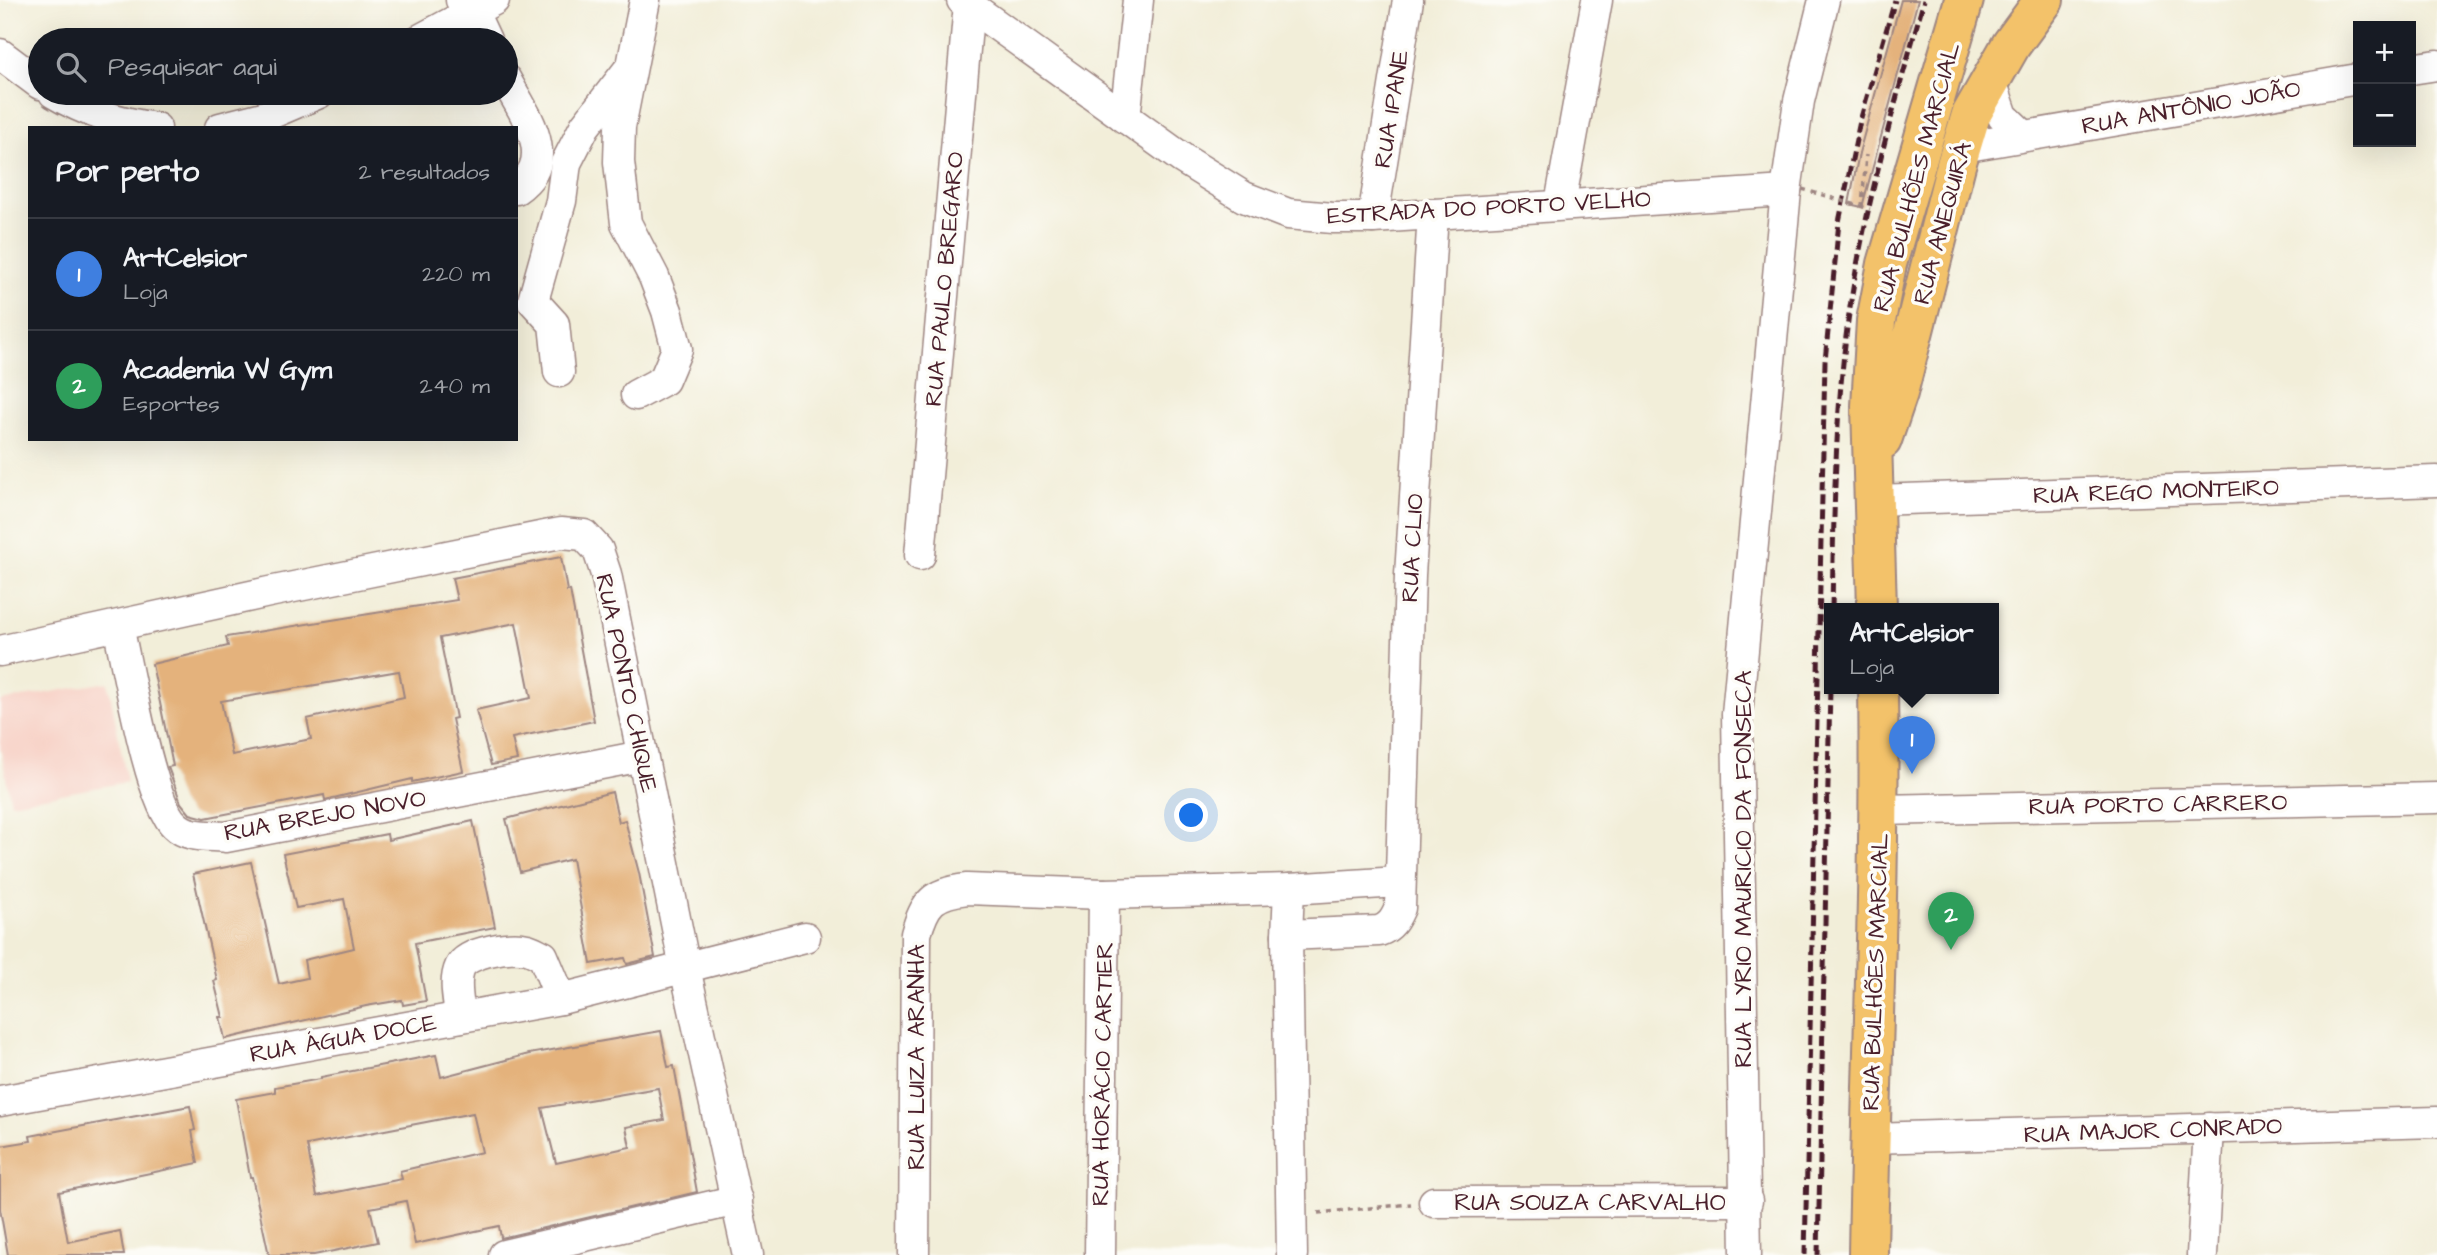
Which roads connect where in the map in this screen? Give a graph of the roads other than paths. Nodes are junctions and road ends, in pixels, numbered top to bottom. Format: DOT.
graph roads {
  1 [pos="645,0"];
  2 [pos="1138,0"];
  3 [pos="1408,0"];
  4 [pos="1597,0"];
  5 [pos="1824,0"];
  6 [pos="1964,0"];
  7 [pos="2044,0"];
  8 [pos="965,2"];
  9 [pos="476,3"];
  10 [pos="437,28"];
  11 [pos="483,28"];
  12 [pos="0,54"];
  13 [pos="2437,65"];
  14 [pos="632,66"];
  15 [pos="2416,68"];
  16 [pos="28,75"];
  17 [pos="1990,78"];
  18 [pos="2353,80"];
  19 [pos="518,103"];
  20 [pos="79,105"];
  21 [pos="294,105"];
  22 [pos="1125,118"];
  23 [pos="148,126"];
  24 [pos="230,126"];
  25 [pos="2024,136"];
  26 [pos="1962,147"];
  27 [pos="518,187"];
  28 [pos="1794,190"];
  29 [pos="1560,204"];
  30 [pos="1433,214"];
  31 [pos="1373,218"];
  32 [pos="559,372"];
  33 [pos="636,395"];
  34 [pos="1874,462"];
  35 [pos="2437,481"];
  36 [pos="1875,500"];
  37 [pos="920,555"];
  38 [pos="1877,603"];
  39 [pos="118,626"];
  40 [pos="0,651"];
  41 [pos="1878,694"];
  42 [pos="642,756"];
  43 [pos="2437,798"];
  44 [pos="1880,810"];
  45 [pos="1399,882"];
  46 [pos="1289,889"];
  47 [pos="1104,894"];
  48 [pos="1287,935"];
  49 [pos="805,937"];
  50 [pos="685,968"];
  51 [pos="561,999"];
  52 [pos="460,1017"];
  53 [pos="0,1101"];
  54 [pos="2437,1122"];
  55 [pos="2209,1128"];
  56 [pos="1869,1138"];
  57 [pos="737,1200"];
  58 [pos="1746,1201"];
  59 [pos="1434,1202"];
  60 [pos="504,1255"];
  61 [pos="748,1255"];
  62 [pos="914,1255"];
  63 [pos="1100,1255"];
  64 [pos="1292,1255"];
  65 [pos="1746,1255"];
  66 [pos="1868,1255"];
  67 [pos="2202,1255"];
  1 -- 14 [label="street"];
  2 -- 22 [label="street"];
  3 -- 31 [label="street, RUA IPANE"];
  4 -- 29 [label="street"];
  5 -- 28 [label="street, RUA LYRIO MAURICIO DA FONSECA"];
  6 -- 34 [label="main road, RUA BULHÕES MARCIAL"];
  7 -- 17 [label="main road, RUA ANEQUIRÁ"];
  8 -- 22 [label="street, ESTRADA DO PORTO VELHO"];
  8 -- 37 [label="street, RUA PAULO BREGARO"];
  9 -- 10 [label="street"];
  9 -- 11 [label="street"];
  12 -- 16 [label="street"];
  13 -- 15 [label="street"];
  14 -- 32 [label="street"];
  14 -- 33 [label="street"];
  17 -- 25 [label="street"];
  17 -- 26 [label="main road, RUA ANEQUIRÁ"];
  18 -- 25 [label="street, RUA ANTÔNIO JOÃO"];
  19 -- 27 [label="street"];
  20 -- 23 [label="street"];
  21 -- 24 [label="street"];
  22 -- 31 [label="street, ESTRADA DO PORTO VELHO"];
  25 -- 26 [label="street, RUA ANTÔNIO JOÃO"];
  26 -- 34 [label="main road, RUA ANEQUIRÁ"];
  28 -- 29 [label="street, ESTRADA DO PORTO VELHO"];
  28 -- 58 [label="street, RUA LYRIO MAURICIO DA FONSECA"];
  29 -- 30 [label="street, ESTRADA DO PORTO VELHO"];
  30 -- 31 [label="street, ESTRADA DO PORTO VELHO"];
  30 -- 45 [label="street, RUA CLIO"];
  34 -- 36 [label="main road, RUA BULHÕES MARCIAL"];
  35 -- 36 [label="street, RUA REGO MONTEIRO"];
  36 -- 38 [label="main road, RUA BULHÕES MARCIAL"];
  39 -- 40 [label="street, RUA PONTO CHIQUE"];
  39 -- 42 [label="street, RUA BREJO NOVO"];
  39 -- 42 [label="street, RUA PONTO CHIQUE"];
  41 -- 44 [label="main road, RUA BULHÕES MARCIAL"];
  42 -- 50 [label="street, RUA PONTO CHIQUE"];
  43 -- 44 [label="street, RUA PORTO CARRERO"];
  44 -- 56 [label="main road, RUA BULHÕES MARCIAL"];
  45 -- 46 [label="street, RUA LUIZA ARANHA"];
  45 -- 48 [label="street, RUA CLIO"];
  46 -- 47 [label="street, RUA LUIZA ARANHA"];
  46 -- 48 [label="street"];
  47 -- 62 [label="street, RUA LUIZA ARANHA"];
  47 -- 63 [label="street, RUA HORÁCIO CARTIER"];
  48 -- 64 [label="street"];
  49 -- 50 [label="street, RUA ÁGUA DOCE"];
  50 -- 51 [label="street, RUA ÁGUA DOCE"];
  50 -- 57 [label="street, RUA PONTO CHIQUE"];
  51 -- 52 [label="street, RUA ÁGUA DOCE"];
  51 -- 52 [label="street"];
  52 -- 53 [label="street, RUA ÁGUA DOCE"];
  54 -- 55 [label="street, RUA MAJOR CONRADO"];
  55 -- 56 [label="street, RUA MAJOR CONRADO"];
  55 -- 67 [label="street"];
  56 -- 66 [label="main road, RUA BULHÕES MARCIAL"];
  57 -- 60 [label="street"];
  57 -- 61 [label="street, RUA PONTO CHIQUE"];
  58 -- 59 [label="street, RUA SOUZA CARVALHO"];
  58 -- 65 [label="street, RUA LYRIO MAURICIO DA FONSECA"];
}
